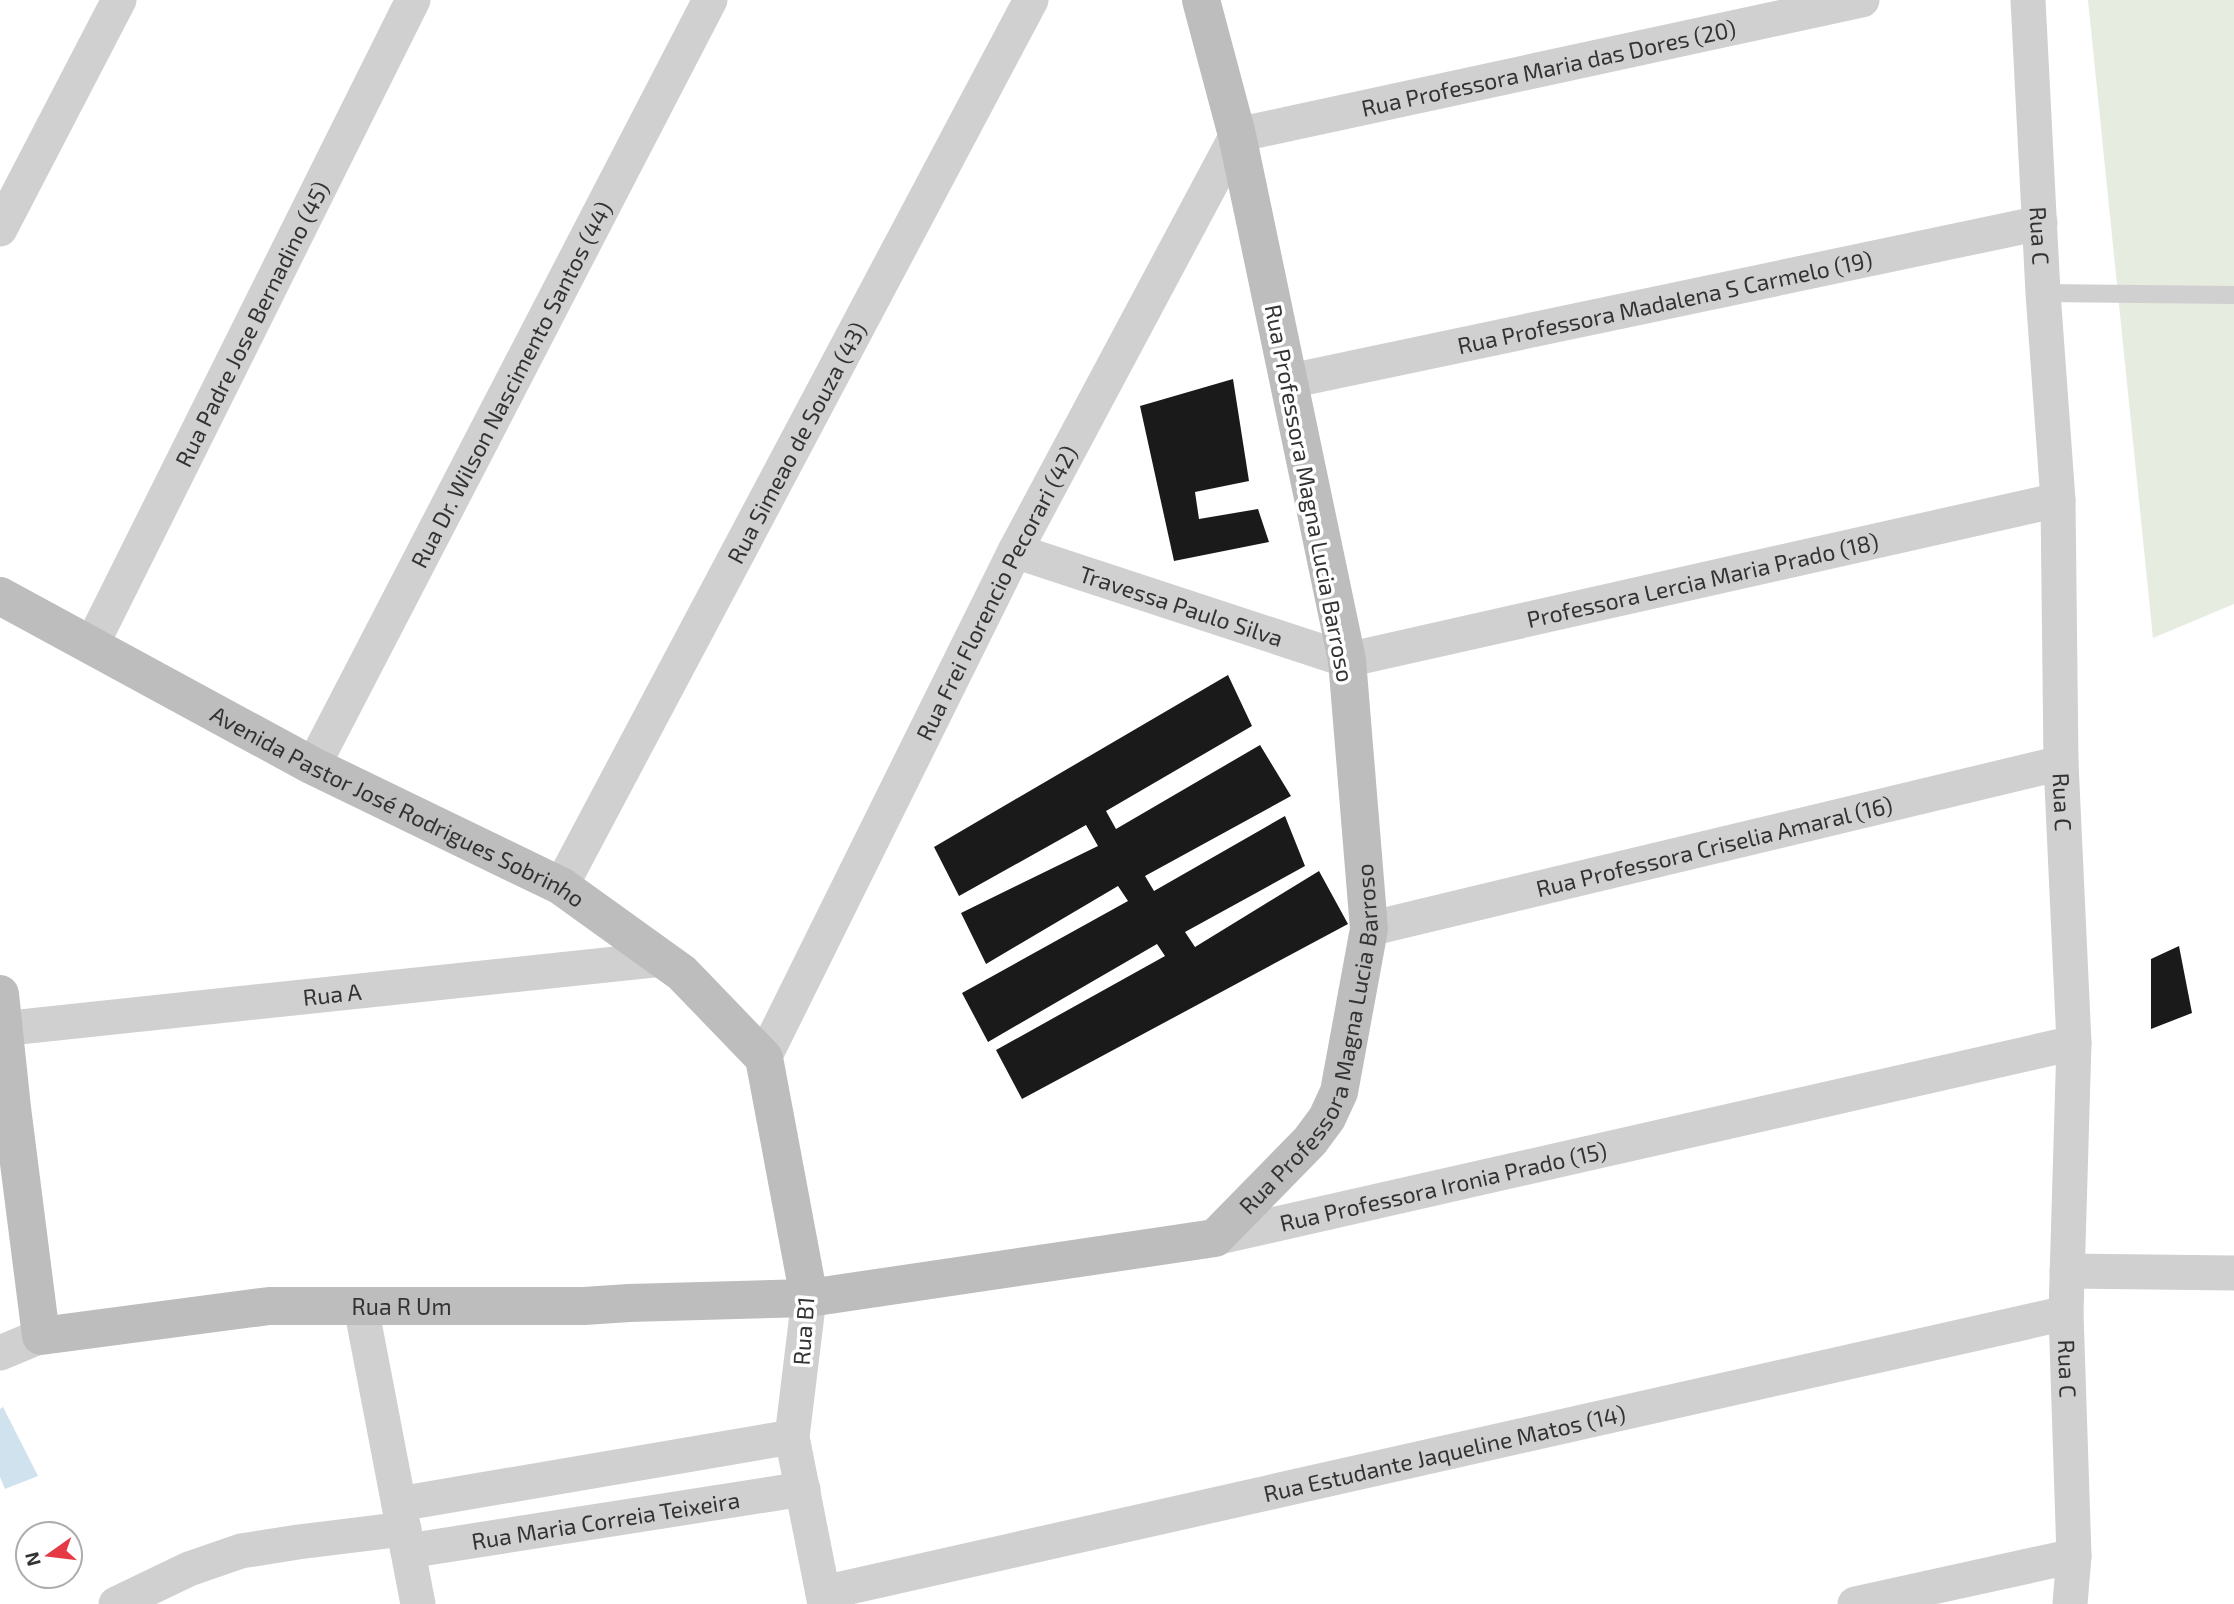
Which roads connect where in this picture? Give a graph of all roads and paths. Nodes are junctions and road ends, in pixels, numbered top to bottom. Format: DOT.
graph roads {
  1 [pos="120,0"];
  2 [pos="413,0"];
  3 [pos="710,0"];
  4 [pos="1031,0"];
  5 [pos="1201,0"];
  6 [pos="1861,0"];
  7 [pos="2028,0"];
  8 [pos="1237,135"];
  9 [pos="2040,223"];
  10 [pos="0,229"];
  11 [pos="2043,293"];
  12 [pos="2234,295"];
  13 [pos="1290,381"];
  14 [pos="2058,500"];
  15 [pos="1015,551"];
  16 [pos="0,596"];
  17 [pos="91,646"];
  18 [pos="1346,660"];
  19 [pos="2061,763"];
  20 [pos="313,766"];
  21 [pos="561,886"];
  22 [pos="1369,929"];
  23 [pos="663,959"];
  24 [pos="1,1018"];
  25 [pos="2074,1044"];
  26 [pos="764,1058"];
  27 [pos="6,1108"];
  28 [pos="1215,1238"];
  29 [pos="2067,1271"];
  30 [pos="2234,1273"];
  31 [pos="809,1298"];
  32 [pos="361,1307"];
  33 [pos="2066,1313"];
  34 [pos="41,1336"];
  35 [pos="0,1353"];
  36 [pos="792,1437"];
  37 [pos="803,1489"];
  38 [pos="403,1528"];
  39 [pos="2074,1556"];
  40 [pos="824,1599"];
  41 [pos="116,1604"];
  42 [pos="418,1604"];
  43 [pos="1855,1604"];
  44 [pos="2070,1604"];
  1 -- 10 [label="street"];
  2 -- 17 [label="street, Rua Padre Jose Bernadino (45)"];
  3 -- 20 [label="street, Rua Dr. Wilson Nascimento Santos (44)"];
  4 -- 21 [label="street, Rua Simeao de Souza (43)"];
  5 -- 8 [label="street, Rua Professora Magna Lucia Barroso"];
  6 -- 8 [label="street, Rua Professora Maria das Dores (20)"];
  7 -- 9 [label="street, Rua C"];
  8 -- 13 [label="street, Rua Professora Magna Lucia Barroso"];
  8 -- 15 [label="street, Rua Frei Florencio Pecorari (42)"];
  9 -- 11 [label="street, Rua C"];
  9 -- 13 [label="street, Rua Professora Madalena S Carmelo (19)"];
  11 -- 12 [label="lane"];
  11 -- 14 [label="street, Rua C"];
  13 -- 18 [label="street, Rua Professora Magna Lucia Barroso"];
  14 -- 18 [label="street, Professora Lercia Maria Prado (18)"];
  14 -- 19 [label="street, Rua C"];
  15 -- 18 [label="street, Travessa Paulo Silva"];
  15 -- 26 [label="street, Rua Frei Florencio Pecorari (42)"];
  16 -- 17 [label="street, Avenida Pastor José Rodrigues Sobrinho"];
  17 -- 20 [label="street, Avenida Pastor José Rodrigues Sobrinho"];
  18 -- 22 [label="street, Rua Professora Magna Lucia Barroso"];
  19 -- 22 [label="street, Rua Professora Criselia Amaral (16)"];
  19 -- 25 [label="street, Rua C"];
  20 -- 21 [label="street, Avenida Pastor José Rodrigues Sobrinho"];
  21 -- 23 [label="street, Avenida Pastor José Rodrigues Sobrinho"];
  22 -- 28 [label="street, Rua Professora Magna Lucia Barroso"];
  23 -- 24 [label="street, Rua A"];
  23 -- 26 [label="street, Avenida Pastor José Rodrigues Sobrinho"];
  24 -- 27 [label="street, Rua A"];
  25 -- 28 [label="street, Rua Professora Ironia Prado (15)"];
  25 -- 29 [label="street, Rua C"];
  26 -- 31 [label="street, Rua B1"];
  27 -- 34 [label="street, Rua A"];
  28 -- 31 [label="street, Rua Professora Ironia Prado (15)"];
  29 -- 30 [label="street"];
  29 -- 33 [label="street, Rua C"];
  31 -- 32 [label="street, Rua R Um"];
  31 -- 36 [label="street, Rua B1"];
  32 -- 34 [label="street, Rua R Um"];
  32 -- 38 [label="street"];
  33 -- 39 [label="street, Rua C"];
  33 -- 40 [label="street, Rua Estudante Jaqueline Matos (14)"];
  34 -- 35 [label="street, Rua R Um"];
  36 -- 37 [label="street, Rua B1"];
  36 -- 38 [label="street, Rua Maria Correia Teixeira"];
  37 -- 38 [label="street, Rua Maria Correia Teixeira"];
  37 -- 40 [label="street, Rua B1"];
  38 -- 41 [label="street, Rua Maria Correia Teixeira"];
  38 -- 42 [label="street"];
  39 -- 43 [label="street"];
  39 -- 44 [label="street, Rua C"];
}
